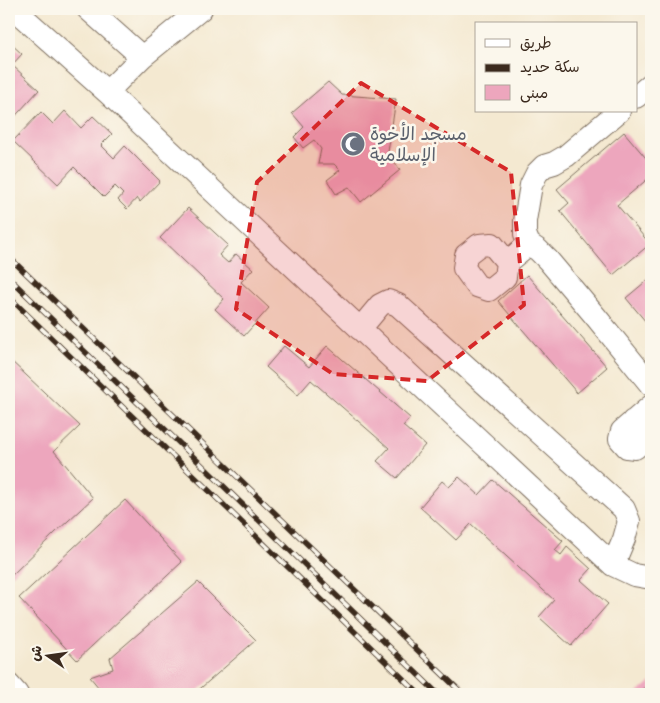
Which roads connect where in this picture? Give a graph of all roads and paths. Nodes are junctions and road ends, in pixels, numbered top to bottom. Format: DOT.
graph roads {
  1 [pos="14,9"];
  2 [pos="88,9"];
  3 [pos="201,9"];
  4 [pos="142,56"];
  5 [pos="651,84"];
  6 [pos="107,92"];
  7 [pos="638,94"];
  8 [pos="618,112"];
  9 [pos="529,244"];
  10 [pos="507,262"];
  11 [pos="360,329"];
  12 [pos="651,385"];
  13 [pos="651,406"];
  14 [pos="632,421"];
  15 [pos="613,565"];
  16 [pos="651,578"];
  17 [pos="9,685"];
  18 [pos="17,694"];
  1 -- 6 [label="street"];
  2 -- 4 [label="street"];
  3 -- 4 [label="street"];
  4 -- 6 [label="street"];
  5 -- 7 [label="street"];
  6 -- 11 [label="street"];
  8 -- 9 [label="street"];
  9 -- 10 [label="street"];
  9 -- 12 [label="street"];
  11 -- 15 [label="street"];
  11 -- 15 [label="street"];
  13 -- 14 [label="street"];
  15 -- 16 [label="street"];
  17 -- 18 [label="street"];
}
